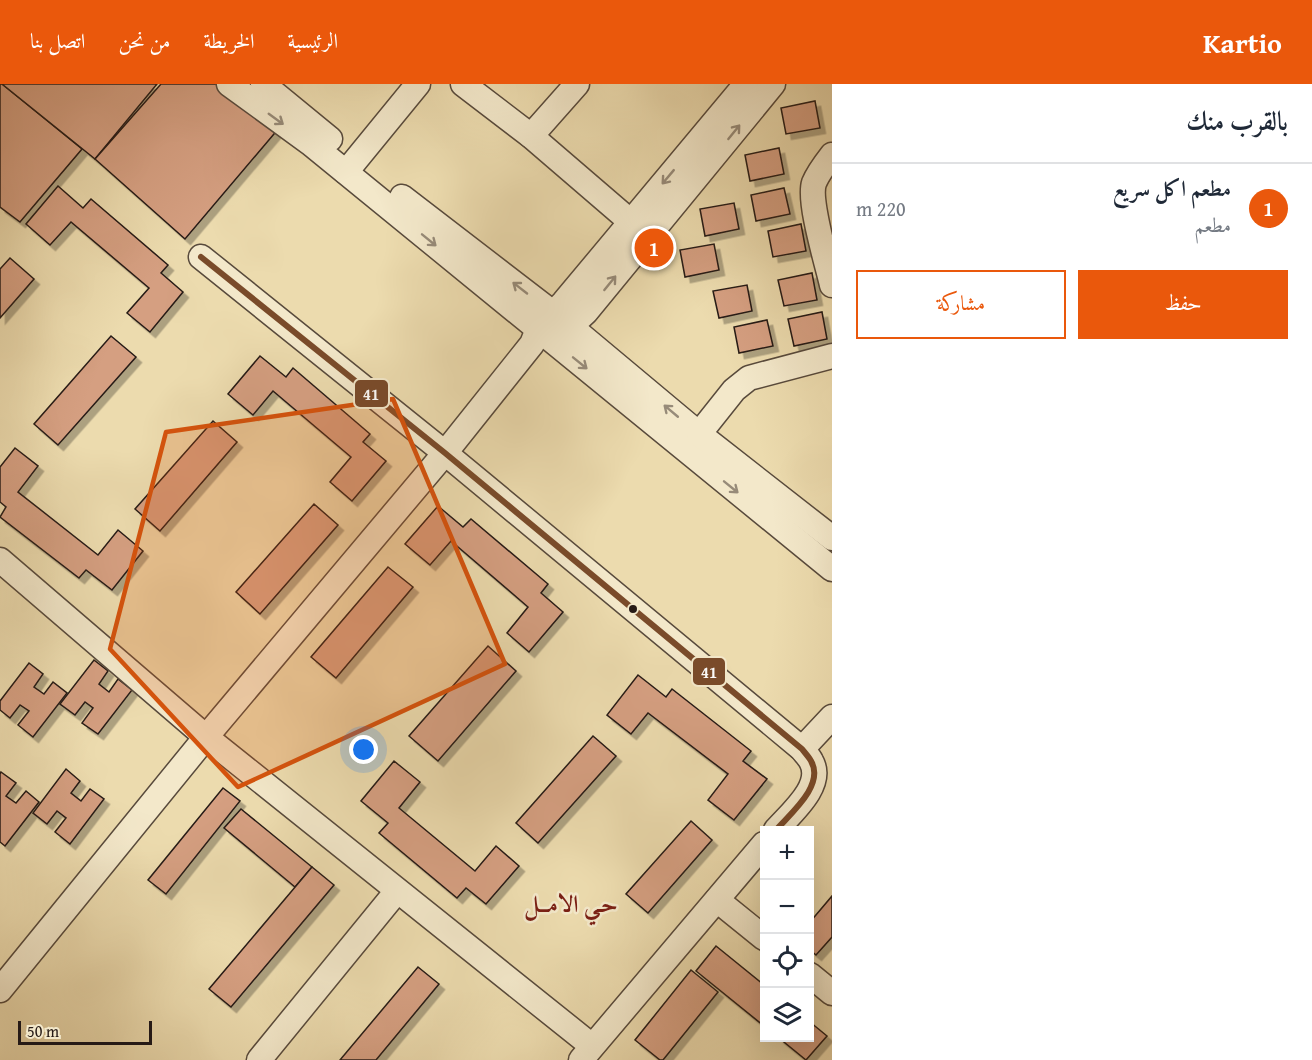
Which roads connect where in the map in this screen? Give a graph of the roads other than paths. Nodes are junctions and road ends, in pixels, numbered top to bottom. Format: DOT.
graph roads {
  1 [pos="229,84"];
  2 [pos="263,84"];
  3 [pos="418,84"];
  4 [pos="463,84"];
  5 [pos="577,84"];
  6 [pos="746,84"];
  7 [pos="773,84"];
  8 [pos="531,136"];
  9 [pos="832,155"];
  10 [pos="350,166"];
  11 [pos="631,222"];
  12 [pos="201,256"];
  13 [pos="832,285"];
  14 [pos="549,331"];
  15 [pos="832,356"];
  16 [pos="699,434"];
  17 [pos="445,453"];
  18 [pos="832,538"];
  19 [pos="0,560"];
  20 [pos="832,569"];
  21 [pos="832,717"];
  22 [pos="206,737"];
  23 [pos="802,749"];
  24 [pos="780,826"];
  25 [pos="760,850"];
  26 [pos="397,891"];
  27 [pos="717,900"];
  28 [pos="760,934"];
  29 [pos="814,978"];
  30 [pos="0,990"];
  31 [pos="832,993"];
  32 [pos="586,1053"];
  33 [pos="259,1060"];
  1 -- 10 [label="street, one-way"];
  2 -- 10 [label="street"];
  3 -- 10 [label="street"];
  4 -- 8 [label="street"];
  5 -- 8 [label="street"];
  6 -- 11 [label="street, one-way"];
  14 -- 7 [label="street, one-way"];
  8 -- 11 [label="street"];
  9 -- 13 [label="street"];
  10 -- 14 [label="street"];
  11 -- 14 [label="street"];
  12 -- 17 [label="street"];
  16 -- 14 [label="street, one-way"];
  14 -- 17 [label="street"];
  14 -- 20 [label="street, one-way"];
  15 -- 16 [label="street"];
  16 -- 18 [label="street"];
  17 -- 22 [label="street"];
  17 -- 23 [label="street"];
  19 -- 22 [label="street"];
  21 -- 23 [label="street"];
  22 -- 26 [label="street"];
  22 -- 30 [label="street"];
  23 -- 24 [label="street"];
  25 -- 27 [label="street"];
  26 -- 32 [label="street"];
  26 -- 33 [label="street"];
  27 -- 28 [label="street"];
  27 -- 32 [label="street"];
  29 -- 31 [label="street"];
}
